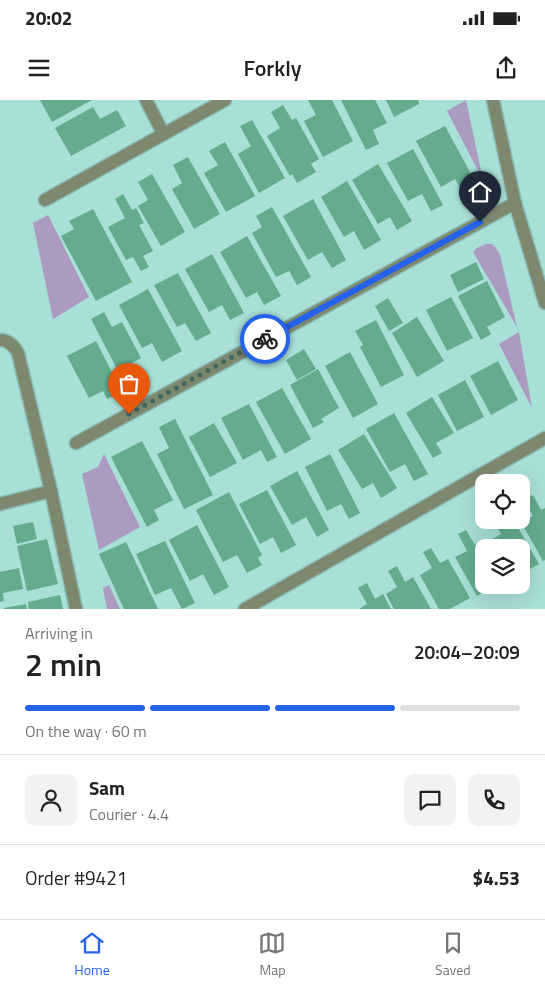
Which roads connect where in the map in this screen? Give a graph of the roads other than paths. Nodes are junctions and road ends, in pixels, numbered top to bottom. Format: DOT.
graph roads {
  1 [pos="146,100"];
  2 [pos="224,100"];
  3 [pos="493,100"];
  4 [pos="163,133"];
  5 [pos="45,200"];
  6 [pos="515,203"];
  7 [pos="545,303"];
  8 [pos="0,340"];
  9 [pos="545,438"];
  10 [pos="76,442"];
  11 [pos="51,491"];
  12 [pos="0,504"];
  13 [pos="76,609"];
  14 [pos="245,609"];
  1 -- 4 [label="street"];
  2 -- 4 [label="street"];
  3 -- 6 [label="street"];
  4 -- 5 [label="street"];
  6 -- 7 [label="street"];
  6 -- 10 [label="street"];
  8 -- 11 [label="street"];
  9 -- 14 [label="street"];
  11 -- 12 [label="street"];
  11 -- 13 [label="street"];
}
